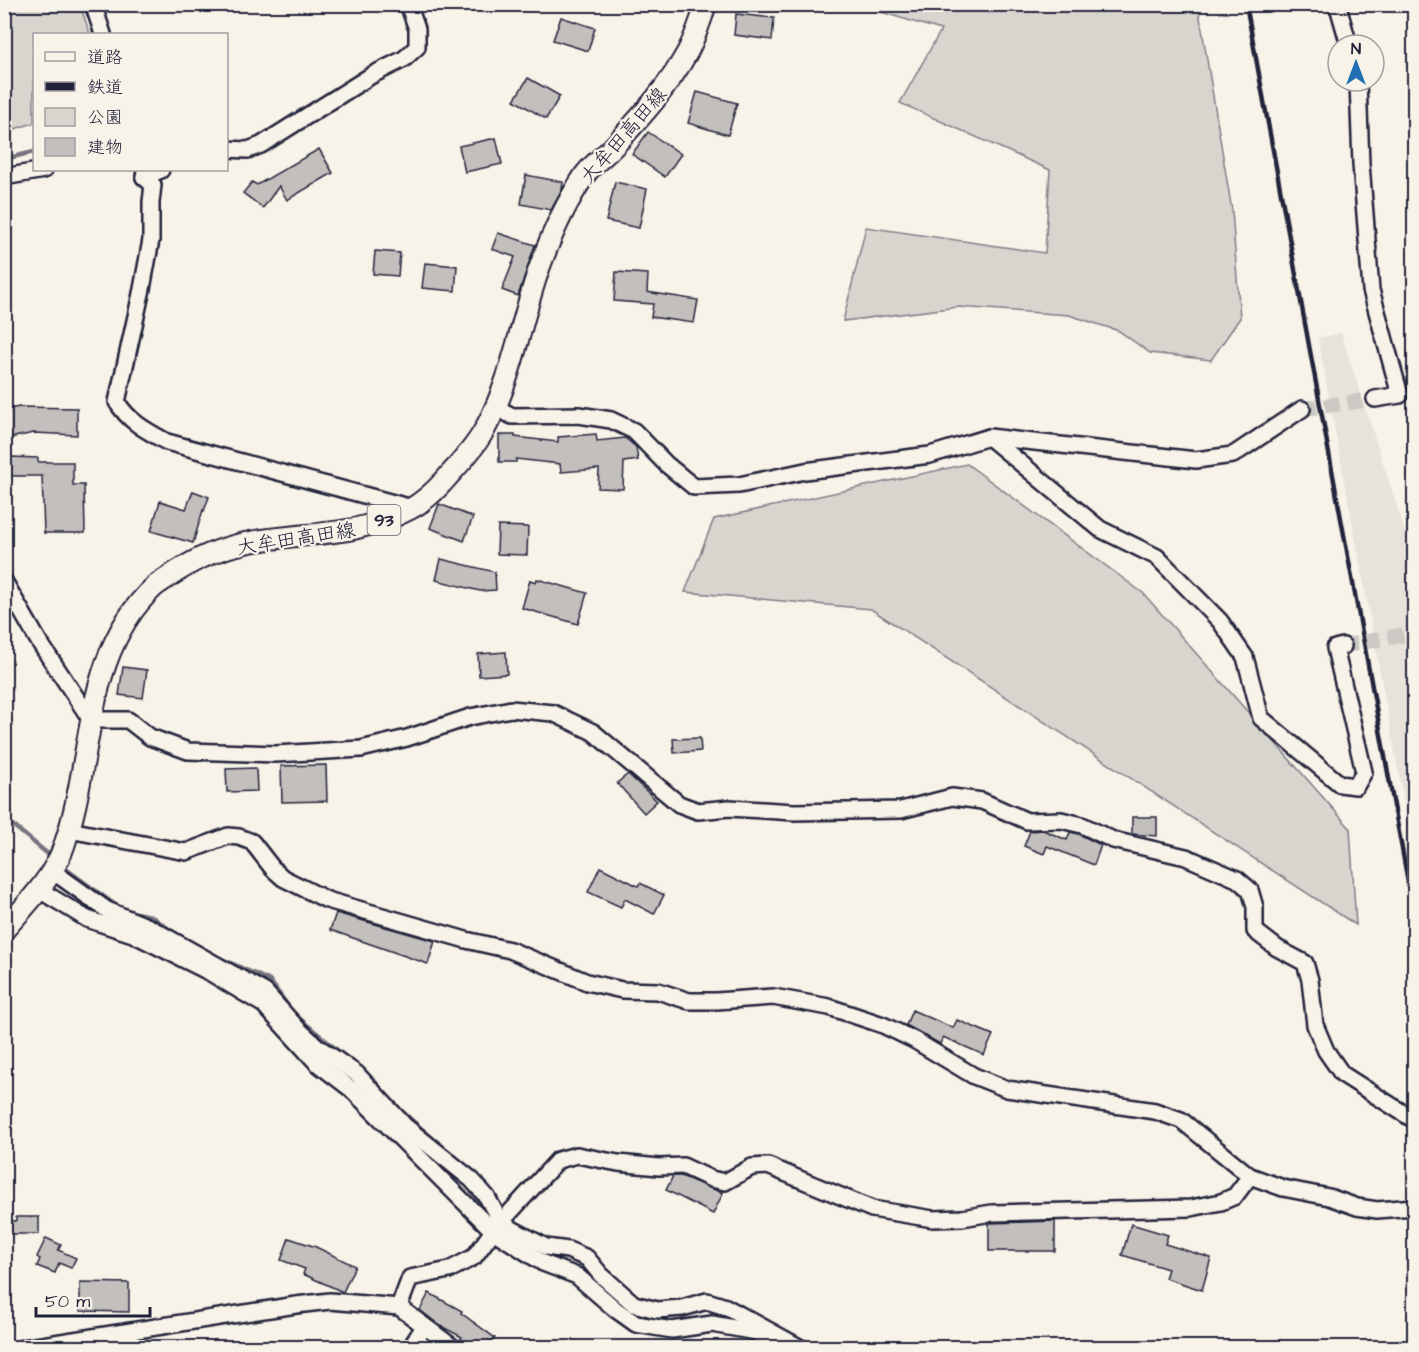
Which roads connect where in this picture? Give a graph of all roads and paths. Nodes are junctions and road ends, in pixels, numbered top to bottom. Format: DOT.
graph roads {
  1 [pos="93,4"];
  2 [pos="408,4"];
  3 [pos="706,4"];
  4 [pos="1335,4"];
  5 [pos="104,33"];
  6 [pos="1346,33"];
  7 [pos="1359,93"];
  8 [pos="228,149"];
  9 [pos="38,171"];
  10 [pos="144,173"];
  11 [pos="4,177"];
  12 [pos="1376,399"];
  13 [pos="496,407"];
  14 [pos="1302,409"];
  15 [pos="989,437"];
  16 [pos="412,508"];
  17 [pos="4,581"];
  18 [pos="1343,646"];
  19 [pos="91,720"];
  20 [pos="69,830"];
  21 [pos="51,870"];
  22 [pos="38,890"];
  23 [pos="4,930"];
  24 [pos="1414,1120"];
  25 [pos="1251,1176"];
  26 [pos="1414,1207"];
  27 [pos="497,1227"];
  28 [pos="399,1307"];
  29 [pos="424,1327"];
  30 [pos="23,1347"];
  31 [pos="410,1347"];
  32 [pos="454,1347"];
  33 [pos="780,1347"];
  34 [pos="801,1347"];
  1 -- 5 [label="street"];
  2 -- 8 [label="street"];
  3 -- 13 [label="main road, 大牟田高田線 / 93"];
  4 -- 6 [label="street"];
  7 -- 12 [label="street"];
  9 -- 11 [label="street"];
  10 -- 16 [label="street"];
  13 -- 15 [label="street"];
  13 -- 16 [label="main road, 大牟田高田線 / 93"];
  14 -- 15 [label="street"];
  15 -- 18 [label="street"];
  16 -- 19 [label="main road, 大牟田高田線 / 93"];
  17 -- 19 [label="street"];
  19 -- 20 [label="main road, 大牟田高田線 / 93"];
  19 -- 24 [label="street"];
  20 -- 21 [label="main road, 大牟田高田線 / 93"];
  20 -- 25 [label="street"];
  21 -- 22 [label="main road, 大牟田高田線 / 93"];
  21 -- 27 [label="street"];
  22 -- 23 [label="main road, 大牟田高田線 / 93"];
  22 -- 27 [label="street"];
  25 -- 26 [label="street"];
  25 -- 27 [label="street"];
  27 -- 28 [label="street"];
  27 -- 33 [label="street"];
  27 -- 34 [label="street"];
  28 -- 29 [label="street"];
  28 -- 30 [label="street"];
  29 -- 31 [label="street"];
  29 -- 32 [label="street"];
}
